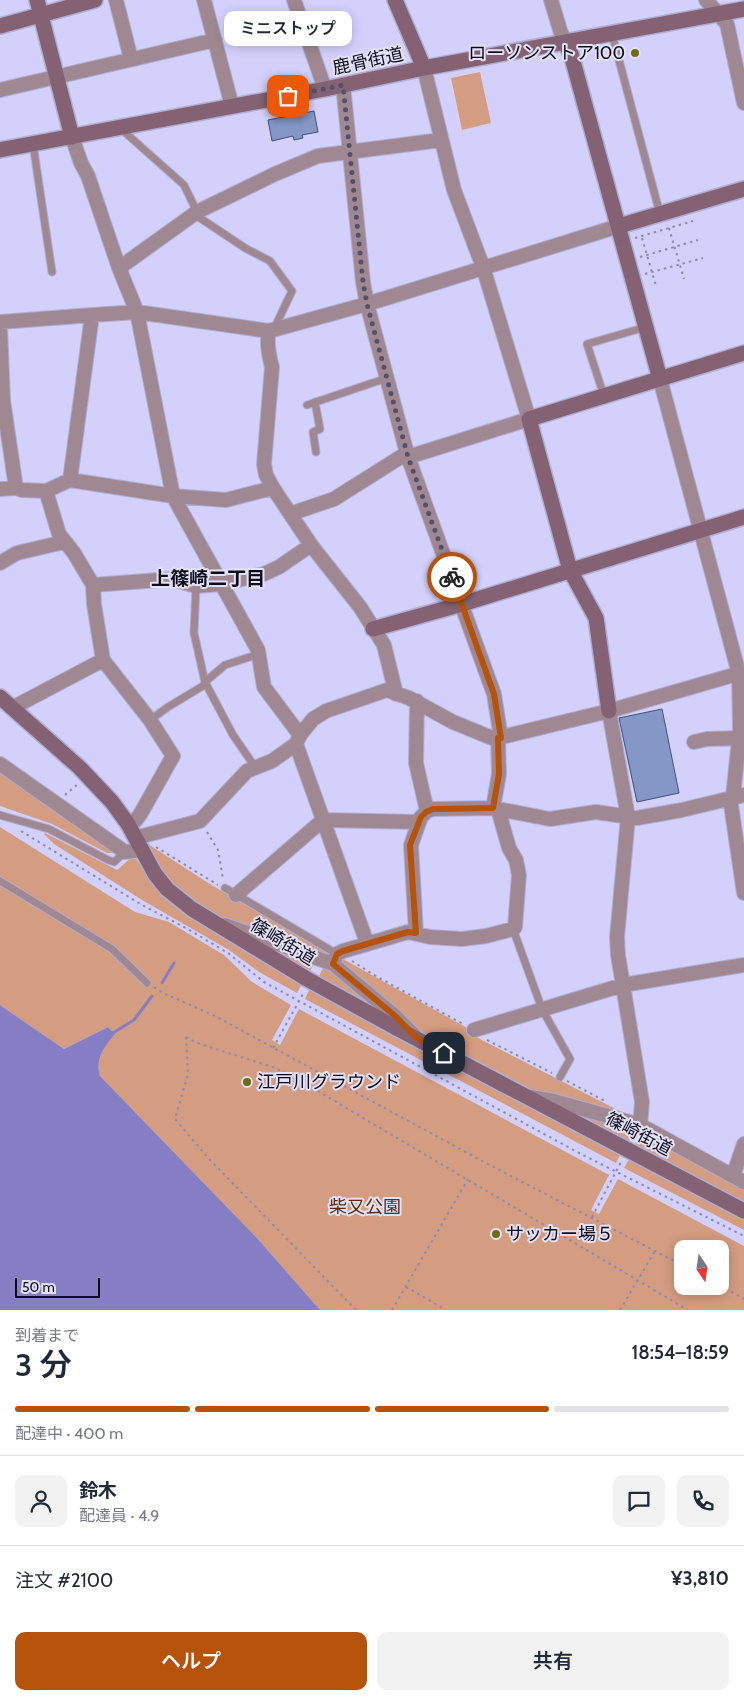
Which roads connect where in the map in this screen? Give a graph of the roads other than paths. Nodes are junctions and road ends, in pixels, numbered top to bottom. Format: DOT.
graph roads {
  1 [pos="37,0"];
  2 [pos="95,0"];
  3 [pos="116,0"];
  4 [pos="204,0"];
  5 [pos="294,0"];
  6 [pos="395,0"];
  7 [pos="551,0"];
  8 [pos="706,0"];
  9 [pos="744,9"];
  10 [pos="718,14"];
  11 [pos="40,15"];
  12 [pos="0,26"];
  13 [pos="612,34"];
  14 [pos="215,40"];
  15 [pos="565,43"];
  16 [pos="131,59"];
  17 [pos="424,68"];
  18 [pos="56,77"];
  19 [pos="343,85"];
  20 [pos="325,89"];
  21 [pos="0,90"];
  22 [pos="744,103"];
  23 [pos="232,106"];
  24 [pos="119,128"];
  25 [pos="72,137"];
  26 [pos="441,140"];
  27 [pos="33,144"];
  28 [pos="0,150"];
  29 [pos="350,153"];
  30 [pos="744,189"];
  31 [pos="197,212"];
  32 [pos="664,218"];
  33 [pos="618,226"];
  34 [pos="483,267"];
  35 [pos="118,268"];
  36 [pos="52,272"];
  37 [pos="367,304"];
  38 [pos="137,312"];
  39 [pos="92,315"];
  40 [pos="0,322"];
  41 [pos="0,326"];
  42 [pos="646,327"];
  43 [pos="271,330"];
  44 [pos="744,353"];
  45 [pos="387,378"];
  46 [pos="660,378"];
  47 [pos="604,396"];
  48 [pos="529,419"];
  49 [pos="316,452"];
  50 [pos="407,455"];
  51 [pos="70,480"];
  52 [pos="16,488"];
  53 [pos="273,488"];
  54 [pos="0,489"];
  55 [pos="46,491"];
  56 [pos="173,496"];
  57 [pos="290,514"];
  58 [pos="744,517"];
  59 [pos="701,531"];
  60 [pos="64,542"];
  61 [pos="312,545"];
  62 [pos="0,563"];
  63 [pos="570,570"];
  64 [pos="221,584"];
  65 [pos="93,585"];
  66 [pos="196,586"];
  67 [pos="462,604"];
  68 [pos="373,629"];
  69 [pos="259,654"];
  70 [pos="104,660"];
  71 [pos="741,673"];
  72 [pos="205,684"];
  73 [pos="396,694"];
  74 [pos="0,697"];
  75 [pos="416,701"];
  76 [pos="12,708"];
  77 [pos="609,710"];
  78 [pos="150,720"];
  79 [pos="499,738"];
  80 [pos="738,738"];
  81 [pos="298,739"];
  82 [pos="694,742"];
  83 [pos="0,764"];
  84 [pos="255,767"];
  85 [pos="736,797"];
  86 [pos="495,809"];
  87 [pos="0,815"];
  88 [pos="422,817"];
  89 [pos="628,818"];
  90 [pos="323,820"];
  91 [pos="128,824"];
  92 [pos="144,845"];
  93 [pos="125,852"];
  94 [pos="742,863"];
  95 [pos="0,881"];
  96 [pos="744,889"];
  97 [pos="230,892"];
  98 [pos="207,918"];
  99 [pos="513,929"];
  100 [pos="416,933"];
  101 [pos="367,942"];
  102 [pos="335,959"];
  103 [pos="744,965"];
  104 [pos="147,984"];
  105 [pos="623,985"];
  106 [pos="542,1009"];
  107 [pos="474,1030"];
  108 [pos="417,1038"];
  109 [pos="560,1077"];
  110 [pos="526,1096"];
  111 [pos="640,1125"];
  112 [pos="744,1144"];
  113 [pos="738,1179"];
  114 [pos="744,1211"];
  1 -- 11 [label="street"];
  2 -- 11 [label="street"];
  3 -- 16 [label="street"];
  4 -- 14 [label="street"];
  5 -- 20 [label="street"];
  6 -- 17 [label="street"];
  7 -- 15 [label="street"];
  8 -- 10 [label="street"];
  9 -- 10 [label="street, 鹿骨街道"];
  10 -- 13 [label="street, 鹿骨街道"];
  10 -- 22 [label="street"];
  11 -- 12 [label="street"];
  11 -- 18 [label="street"];
  13 -- 15 [label="street, 鹿骨街道"];
  13 -- 32 [label="lane"];
  14 -- 16 [label="street"];
  14 -- 23 [label="street"];
  15 -- 17 [label="street, 鹿骨街道"];
  15 -- 33 [label="street"];
  16 -- 18 [label="street"];
  17 -- 19 [label="street, 鹿骨街道"];
  17 -- 26 [label="street"];
  18 -- 21 [label="street"];
  18 -- 25 [label="street"];
  19 -- 20 [label="street, 鹿骨街道"];
  19 -- 29 [label="street"];
  20 -- 23 [label="street, 鹿骨街道"];
  23 -- 24 [label="street, 鹿骨街道"];
  24 -- 25 [label="street, 鹿骨街道"];
  24 -- 31 [label="lane"];
  25 -- 27 [label="street, 鹿骨街道"];
  25 -- 35 [label="street"];
  26 -- 29 [label="street"];
  26 -- 34 [label="street"];
  27 -- 28 [label="street, 鹿骨街道"];
  27 -- 36 [label="lane"];
  29 -- 31 [label="street"];
  29 -- 37 [label="street"];
  30 -- 32 [label="street"];
  31 -- 35 [label="street"];
  31 -- 43 [label="lane"];
  32 -- 33 [label="street"];
  33 -- 34 [label="street"];
  33 -- 42 [label="street"];
  34 -- 37 [label="street"];
  34 -- 48 [label="street"];
  35 -- 38 [label="street"];
  37 -- 43 [label="street"];
  37 -- 45 [label="street"];
  38 -- 39 [label="street"];
  38 -- 43 [label="street"];
  38 -- 56 [label="street"];
  39 -- 40 [label="street"];
  39 -- 51 [label="street"];
  41 -- 52 [label="street"];
  42 -- 46 [label="street"];
  42 -- 47 [label="lane"];
  43 -- 53 [label="street"];
  44 -- 46 [label="street"];
  45 -- 49 [label="lane"];
  45 -- 50 [label="street"];
  46 -- 47 [label="street"];
  46 -- 59 [label="street"];
  47 -- 48 [label="street"];
  48 -- 50 [label="street"];
  48 -- 63 [label="street"];
  50 -- 57 [label="street"];
  50 -- 67 [label="street"];
  51 -- 55 [label="street"];
  51 -- 56 [label="street"];
  52 -- 54 [label="street"];
  52 -- 55 [label="street"];
  53 -- 56 [label="street"];
  53 -- 57 [label="street"];
  55 -- 60 [label="street"];
  56 -- 64 [label="street"];
  57 -- 61 [label="street"];
  58 -- 59 [label="street"];
  59 -- 63 [label="street"];
  59 -- 71 [label="street"];
  60 -- 62 [label="street"];
  60 -- 65 [label="street"];
  61 -- 64 [label="street"];
  61 -- 68 [label="street"];
  63 -- 67 [label="street"];
  63 -- 77 [label="street"];
  64 -- 66 [label="street"];
  64 -- 69 [label="street"];
  65 -- 66 [label="street"];
  65 -- 70 [label="street"];
  66 -- 72 [label="lane"];
  67 -- 68 [label="street"];
  67 -- 79 [label="street"];
  68 -- 73 [label="street"];
  69 -- 72 [label="lane"];
  69 -- 81 [label="street"];
  70 -- 76 [label="street"];
  70 -- 78 [label="street"];
  71 -- 77 [label="street"];
  71 -- 80 [label="street"];
  72 -- 78 [label="lane"];
  72 -- 84 [label="lane"];
  73 -- 75 [label="street"];
  73 -- 81 [label="street"];
  74 -- 76 [label="street, 篠崎街道"];
  75 -- 79 [label="street"];
  75 -- 88 [label="street"];
  76 -- 91 [label="street, 篠崎街道"];
  77 -- 79 [label="street"];
  77 -- 89 [label="street"];
  78 -- 91 [label="street"];
  79 -- 86 [label="street"];
  80 -- 82 [label="street"];
  80 -- 85 [label="street"];
  81 -- 84 [label="street"];
  81 -- 90 [label="street"];
  83 -- 93 [label="street"];
  84 -- 92 [label="street"];
  85 -- 89 [label="street"];
  85 -- 94 [label="street"];
  86 -- 88 [label="street"];
  86 -- 89 [label="street"];
  86 -- 99 [label="street"];
  87 -- 93 [label="lane"];
  88 -- 90 [label="street"];
  88 -- 100 [label="street"];
  89 -- 105 [label="street"];
  90 -- 97 [label="street"];
  90 -- 101 [label="street"];
  91 -- 92 [label="street, 篠崎街道"];
  92 -- 93 [label="street"];
  92 -- 98 [label="street, 篠崎街道"];
  94 -- 96 [label="street"];
  95 -- 104 [label="lane"];
  97 -- 102 [label="lane"];
  98 -- 102 [label="street"];
  98 -- 108 [label="street, 篠崎街道"];
  99 -- 100 [label="street"];
  99 -- 106 [label="lane"];
  100 -- 101 [label="street"];
  101 -- 102 [label="street"];
  102 -- 108 [label="street"];
  103 -- 105 [label="street"];
  105 -- 106 [label="street"];
  105 -- 111 [label="street"];
  106 -- 107 [label="street"];
  106 -- 109 [label="lane"];
  108 -- 110 [label="street, 篠崎街道"];
  110 -- 111 [label="street"];
  110 -- 114 [label="street, 篠崎街道"];
  111 -- 113 [label="street"];
  112 -- 113 [label="street"];
}
